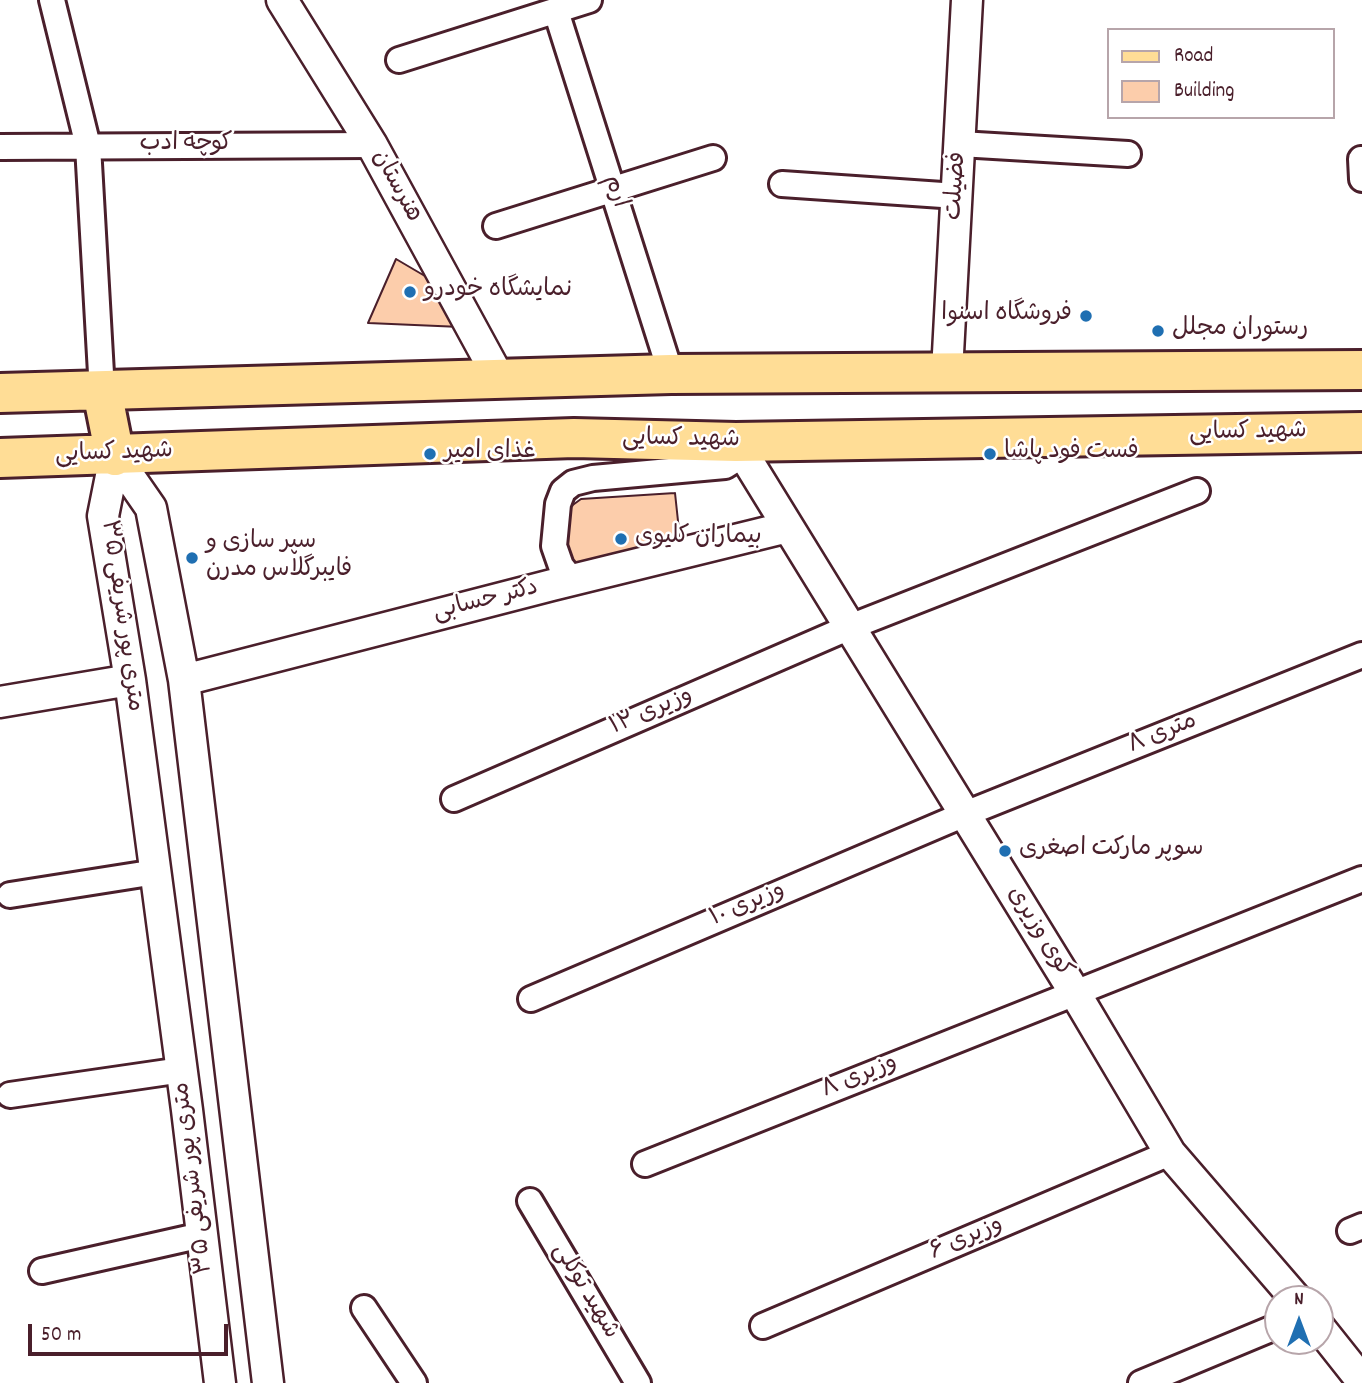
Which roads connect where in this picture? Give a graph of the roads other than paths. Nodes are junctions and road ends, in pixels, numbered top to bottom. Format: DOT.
graph roads {
  1 [pos="52,0"];
  2 [pos="282,0"];
  3 [pos="589,0"];
  4 [pos="967,0"];
  5 [pos="556,11"];
  6 [pos="399,60"];
  7 [pos="960,144"];
  8 [pos="372,145"];
  9 [pos="88,146"];
  10 [pos="0,147"];
  11 [pos="1128,154"];
  12 [pos="713,158"];
  13 [pos="1361,159"];
  14 [pos="1362,179"];
  15 [pos="782,184"];
  16 [pos="613,190"];
  17 [pos="957,196"];
  18 [pos="496,226"];
  19 [pos="1362,370"];
  20 [pos="947,372"];
  21 [pos="671,374"];
  22 [pos="500,380"];
  23 [pos="102,391"];
  24 [pos="0,393"];
  25 [pos="1362,432"];
  26 [pos="744,446"];
  27 [pos="115,456"];
  28 [pos="0,458"];
  29 [pos="1198,491"];
  30 [pos="788,527"];
  31 [pos="572,580"];
  32 [pos="850,627"];
  33 [pos="1362,655"];
  34 [pos="130,680"];
  35 [pos="184,680"];
  36 [pos="0,702"];
  37 [pos="454,799"];
  38 [pos="965,814"];
  39 [pos="156,872"];
  40 [pos="1362,879"];
  41 [pos="10,895"];
  42 [pos="1075,993"];
  43 [pos="531,999"];
  44 [pos="182,1070"];
  45 [pos="10,1095"];
  46 [pos="1170,1153"];
  47 [pos="645,1164"];
  48 [pos="530,1200"];
  49 [pos="202,1235"];
  50 [pos="42,1271"];
  51 [pos="1284,1285"];
  52 [pos="364,1308"];
  53 [pos="763,1326"];
  54 [pos="1264,1332"];
  55 [pos="1334,1346"];
  56 [pos="1362,1381"];
  57 [pos="220,1383"];
  58 [pos="268,1383"];
  59 [pos="414,1383"];
  60 [pos="638,1383"];
  61 [pos="1141,1383"];
  1 -- 9 [label="street"];
  2 -- 8 [label="street, هنرستان"];
  3 -- 5 [label="street"];
  4 -- 7 [label="street, فضیلت"];
  5 -- 6 [label="street"];
  5 -- 16 [label="street, ارم"];
  7 -- 11 [label="street"];
  7 -- 17 [label="street, فضیلت"];
  8 -- 9 [label="street, کوچه ادب"];
  8 -- 22 [label="street, هنرستان"];
  9 -- 10 [label="street, کوچه ادب"];
  9 -- 23 [label="street"];
  12 -- 16 [label="street"];
  13 -- 14 [label="street"];
  15 -- 17 [label="street"];
  16 -- 18 [label="street"];
  16 -- 21 [label="street, ارم"];
  17 -- 20 [label="street, فضیلت"];
  19 -- 20 [label="main road"];
  20 -- 21 [label="main road"];
  21 -- 22 [label="main road"];
  22 -- 23 [label="main road"];
  23 -- 24 [label="main road"];
  23 -- 27 [label="main road"];
  25 -- 26 [label="main road, شهید کسایی"];
  26 -- 27 [label="main road, شهید کسایی"];
  26 -- 30 [label="street, کوی وزیری"];
  26 -- 31 [label="street"];
  27 -- 28 [label="main road, شهید کسایی"];
  27 -- 34 [label="street, ۳۵ متری پور شریفی"];
  27 -- 35 [label="street, ۳۵ متری پور شریفی"];
  29 -- 32 [label="street, وزيری ۱۲"];
  30 -- 31 [label="street, دکتر حسابی"];
  30 -- 32 [label="street, کوی وزیری"];
  31 -- 35 [label="street, دکتر حسابی"];
  32 -- 37 [label="street, وزيری ۱۲"];
  32 -- 38 [label="street, کوی وزیری"];
  33 -- 38 [label="street, متری ۸"];
  34 -- 36 [label="street"];
  34 -- 39 [label="street, ۳۵ متری پور شریفی"];
  35 -- 58 [label="street, ۳۵ متری پور شریفی"];
  38 -- 42 [label="street, کوی وزیری"];
  38 -- 43 [label="street, وزیری ۱۰"];
  39 -- 41 [label="street"];
  39 -- 44 [label="street, ۳۵ متری پور شریفی"];
  40 -- 42 [label="street, وزیری ۸"];
  42 -- 46 [label="street, کوی وزیری"];
  42 -- 47 [label="street, وزیری ۸"];
  44 -- 45 [label="street"];
  44 -- 49 [label="street, ۳۵ متری پور شریفی"];
  46 -- 51 [label="street, کوی وزیری"];
  46 -- 53 [label="street, وزیری ۶"];
  48 -- 60 [label="street, شهید توکلی"];
  49 -- 50 [label="street"];
  49 -- 57 [label="street, ۳۵ متری پور شریفی"];
  52 -- 59 [label="street"];
  54 -- 61 [label="street"];
  55 -- 56 [label="street"];
}
